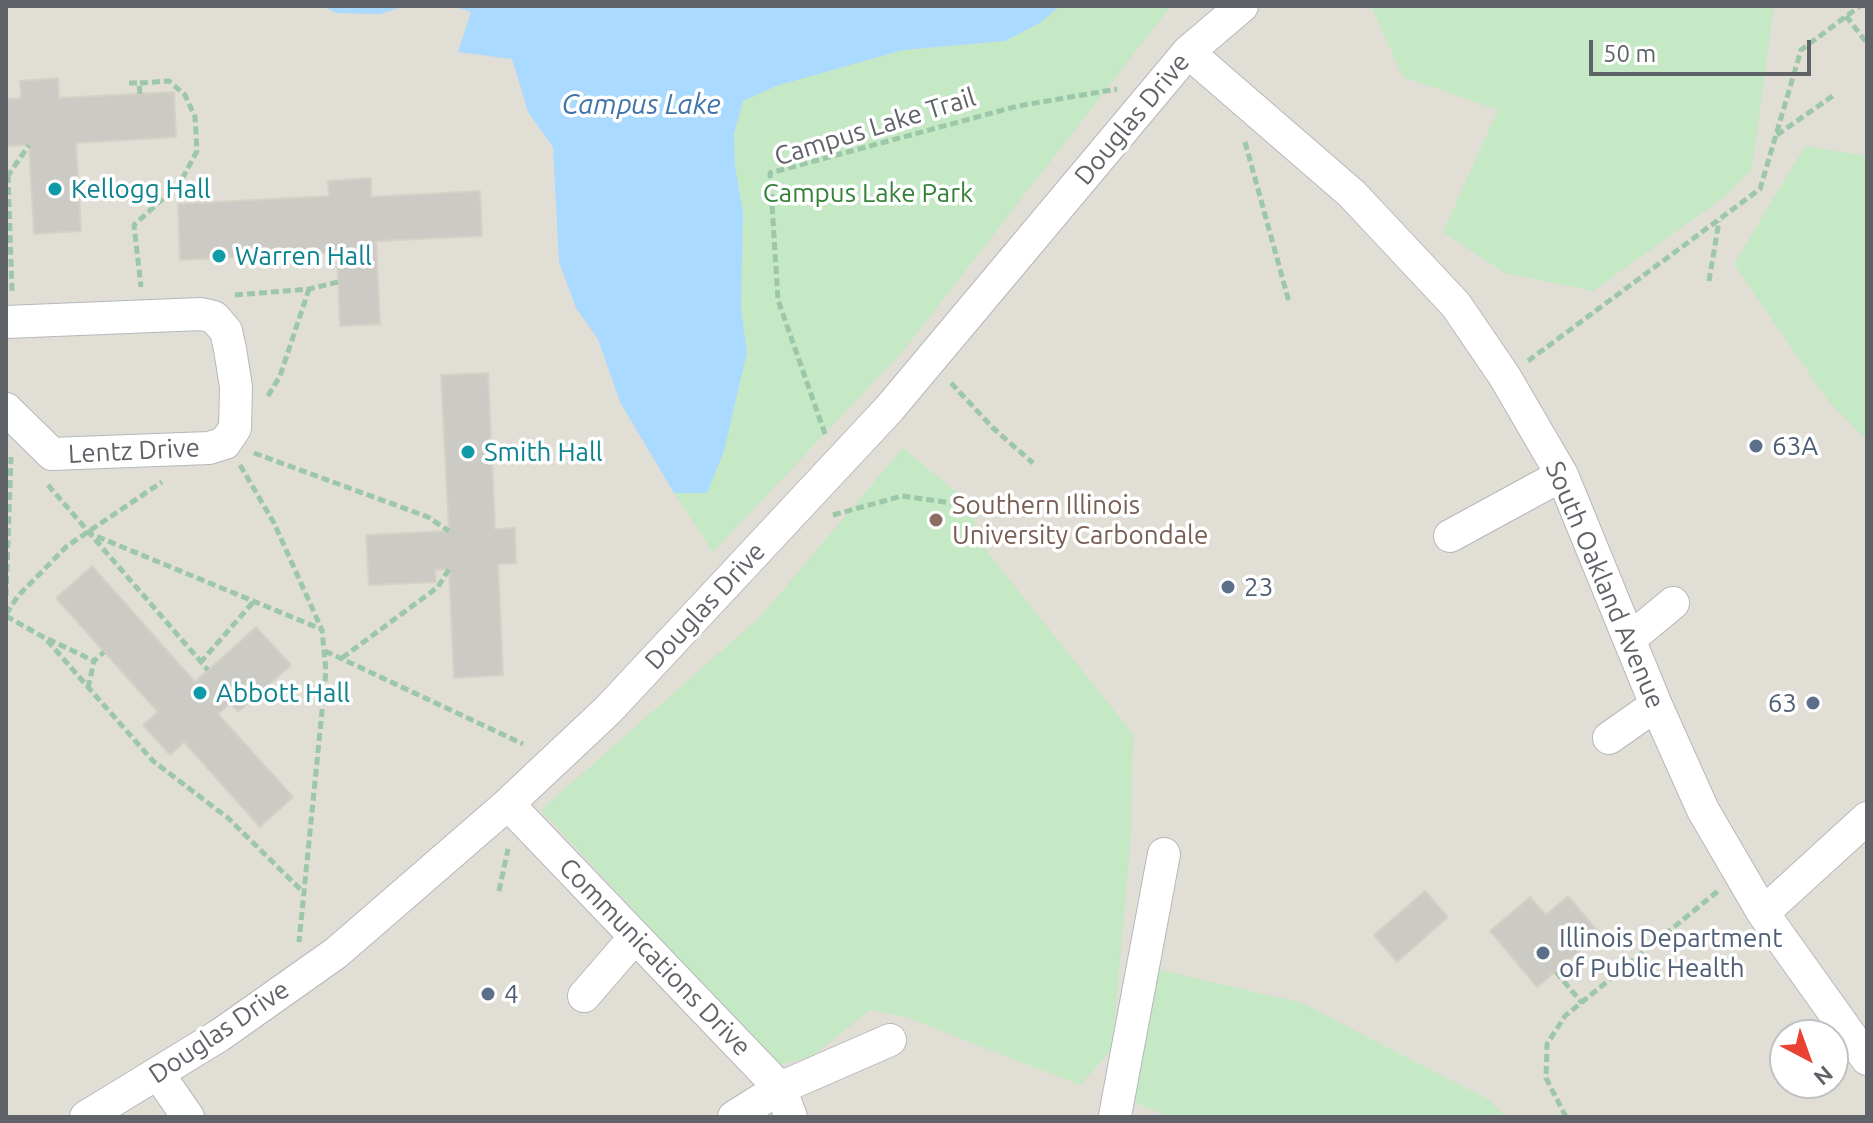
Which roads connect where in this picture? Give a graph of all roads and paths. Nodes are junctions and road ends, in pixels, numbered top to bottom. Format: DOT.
graph roads {
  1 [pos="1214,6"];
  2 [pos="1242,6"];
  3 [pos="1860,6"];
  4 [pos="1846,16"];
  5 [pos="1867,43"];
  6 [pos="1188,52"];
  7 [pos="129,83"];
  8 [pos="139,83"];
  9 [pos="1117,89"];
  10 [pos="140,94"];
  11 [pos="1834,95"];
  12 [pos="1242,129"];
  13 [pos="1776,135"];
  14 [pos="29,145"];
  15 [pos="7,177"];
  16 [pos="180,183"];
  17 [pos="212,197"];
  18 [pos="1719,220"];
  19 [pos="1709,281"];
  20 [pos="338,282"];
  21 [pos="309,289"];
  22 [pos="234,295"];
  23 [pos="1289,302"];
  24 [pos="9,313"];
  25 [pos="144,316"];
  26 [pos="1525,364"];
  27 [pos="950,382"];
  28 [pos="265,400"];
  29 [pos="6,409"];
  30 [pos="828,442"];
  31 [pos="12,448"];
  32 [pos="249,452"];
  33 [pos="238,461"];
  34 [pos="1033,463"];
  35 [pos="174,474"];
  36 [pos="1562,475"];
  37 [pos="46,483"];
  38 [pos="973,506"];
  39 [pos="826,517"];
  40 [pos="449,531"];
  41 [pos="85,532"];
  42 [pos="1450,536"];
  43 [pos="449,569"];
  44 [pos="6,596"];
  45 [pos="256,600"];
  46 [pos="1673,603"];
  47 [pos="6,615"];
  48 [pos="322,630"];
  49 [pos="45,638"];
  50 [pos="1631,638"];
  51 [pos="324,651"];
  52 [pos="104,652"];
  53 [pos="341,659"];
  54 [pos="94,661"];
  55 [pos="200,663"];
  56 [pos="208,670"];
  57 [pos="88,689"];
  58 [pos="1656,705"];
  59 [pos="1609,738"];
  60 [pos="523,744"];
  61 [pos="508,804"];
  62 [pos="1867,818"];
  63 [pos="510,839"];
  64 [pos="1164,854"];
  65 [pos="499,891"];
  66 [pos="1719,891"];
  67 [pos="303,892"];
  68 [pos="1763,913"];
  69 [pos="635,937"];
  70 [pos="299,942"];
  71 [pos="1556,972"];
  72 [pos="584,996"];
  73 [pos="1582,1003"];
  74 [pos="890,1040"];
  75 [pos="1867,1059"];
  76 [pos="159,1075"];
  77 [pos="785,1102"];
  78 [pos="1115,1116"];
  79 [pos="86,1117"];
  80 [pos="188,1117"];
  81 [pos="734,1117"];
  82 [pos="1566,1117"];
  1 -- 6 [label="street"];
  2 -- 6 [label="street, Douglas Drive"];
  3 -- 4 [label="path"];
  4 -- 5 [label="path"];
  4 -- 13 [label="path"];
  6 -- 36 [label="street, South Oakland Avenue"];
  6 -- 61 [label="street, Douglas Drive"];
  7 -- 8 [label="path"];
  8 -- 10 [label="path"];
  8 -- 16 [label="path"];
  9 -- 30 [label="path, Campus Lake Trail"];
  11 -- 13 [label="path"];
  12 -- 23 [label="path"];
  13 -- 18 [label="path"];
  14 -- 15 [label="path"];
  15 -- 24 [label="path"];
  16 -- 17 [label="path"];
  16 -- 25 [label="path"];
  18 -- 19 [label="path"];
  18 -- 26 [label="path"];
  20 -- 21 [label="path"];
  21 -- 22 [label="path"];
  21 -- 28 [label="path"];
  24 -- 25 [label="street, Lentz Drive"];
  25 -- 29 [label="street, Lentz Drive"];
  27 -- 34 [label="path"];
  31 -- 44 [label="path"];
  32 -- 40 [label="path"];
  33 -- 48 [label="path"];
  35 -- 41 [label="path"];
  36 -- 42 [label="street"];
  36 -- 50 [label="street, South Oakland Avenue"];
  37 -- 41 [label="path"];
  38 -- 39 [label="path"];
  41 -- 45 [label="path"];
  41 -- 47 [label="path"];
  41 -- 55 [label="path"];
  43 -- 53 [label="path"];
  45 -- 48 [label="path"];
  45 -- 55 [label="path"];
  46 -- 50 [label="street"];
  47 -- 49 [label="path"];
  48 -- 51 [label="path"];
  49 -- 54 [label="path"];
  49 -- 57 [label="path"];
  50 -- 58 [label="street, South Oakland Avenue"];
  51 -- 53 [label="path"];
  51 -- 67 [label="path"];
  52 -- 54 [label="path"];
  53 -- 60 [label="path"];
  54 -- 57 [label="path"];
  55 -- 56 [label="path"];
  57 -- 67 [label="path"];
  58 -- 59 [label="street"];
  58 -- 68 [label="street, South Oakland Avenue"];
  61 -- 69 [label="street, Communications Drive"];
  61 -- 76 [label="street, Douglas Drive"];
  62 -- 68 [label="street"];
  63 -- 65 [label="path"];
  64 -- 78 [label="street"];
  66 -- 73 [label="path"];
  67 -- 70 [label="path"];
  68 -- 75 [label="street, South Oakland Avenue"];
  69 -- 72 [label="street"];
  69 -- 77 [label="street, Communications Drive"];
  71 -- 73 [label="path"];
  73 -- 82 [label="path"];
  74 -- 77 [label="street"];
  76 -- 79 [label="street, Douglas Drive"];
  76 -- 80 [label="street"];
  77 -- 81 [label="street"];
}
